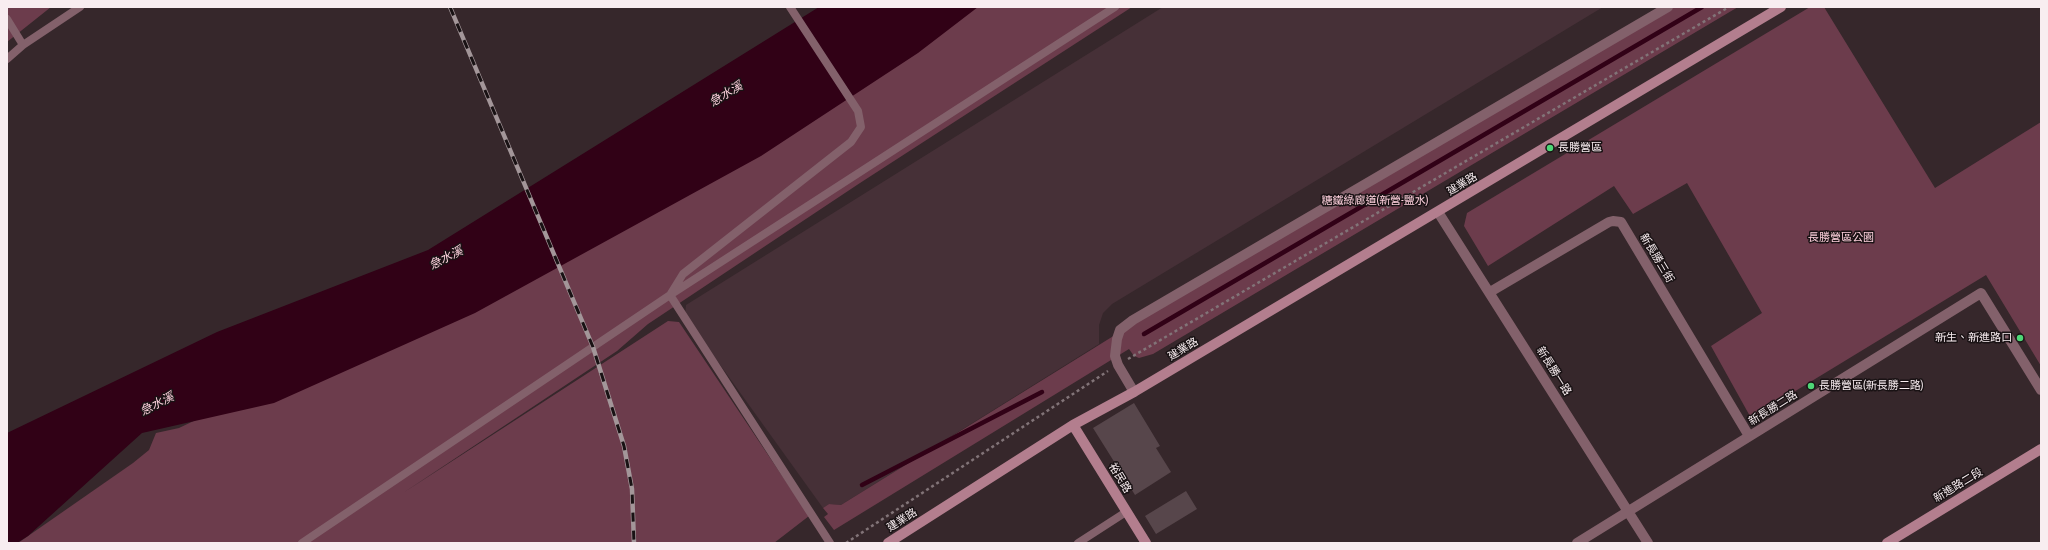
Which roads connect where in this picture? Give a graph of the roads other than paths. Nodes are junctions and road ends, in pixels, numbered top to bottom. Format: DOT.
graph roads {
  1 [pos="80,7"];
  2 [pos="790,7"];
  3 [pos="1115,7"];
  4 [pos="1668,7"];
  5 [pos="1781,7"];
  6 [pos="7,19"];
  7 [pos="22,45"];
  8 [pos="7,59"];
  9 [pos="1438,212"];
  10 [pos="1490,292"];
  11 [pos="670,294"];
  12 [pos="2041,390"];
  13 [pos="1134,392"];
  14 [pos="1073,425"];
  15 [pos="1749,436"];
  16 [pos="2041,449"];
  17 [pos="1126,512"];
  18 [pos="1628,512"];
  19 [pos="302,543"];
  20 [pos="830,543"];
  21 [pos="888,543"];
  22 [pos="1078,543"];
  23 [pos="1146,543"];
  24 [pos="1577,543"];
  25 [pos="1648,543"];
  26 [pos="1887,543"];
  1 -- 7 [label="lane"];
  2 -- 11 [label="lane"];
  3 -- 11 [label="lane"];
  4 -- 13 [label="street"];
  5 -- 9 [label="street, 建業路"];
  6 -- 7 [label="lane"];
  7 -- 8 [label="lane"];
  9 -- 10 [label="street, 新長勝一路"];
  9 -- 13 [label="street, 建業路"];
  10 -- 15 [label="street, 新長勝三街"];
  10 -- 18 [label="street, 新長勝一路"];
  11 -- 19 [label="lane"];
  11 -- 20 [label="lane"];
  12 -- 15 [label="street, 新長勝二路"];
  13 -- 14 [label="street, 建業路"];
  14 -- 17 [label="street, 裕民路"];
  14 -- 21 [label="street, 建業路"];
  15 -- 18 [label="street, 新長勝二路"];
  16 -- 26 [label="street, 新進路二段"];
  17 -- 22 [label="lane"];
  17 -- 23 [label="street, 裕民路"];
  18 -- 24 [label="street, 新長勝二路"];
  18 -- 25 [label="street, 新長勝一路"];
}
